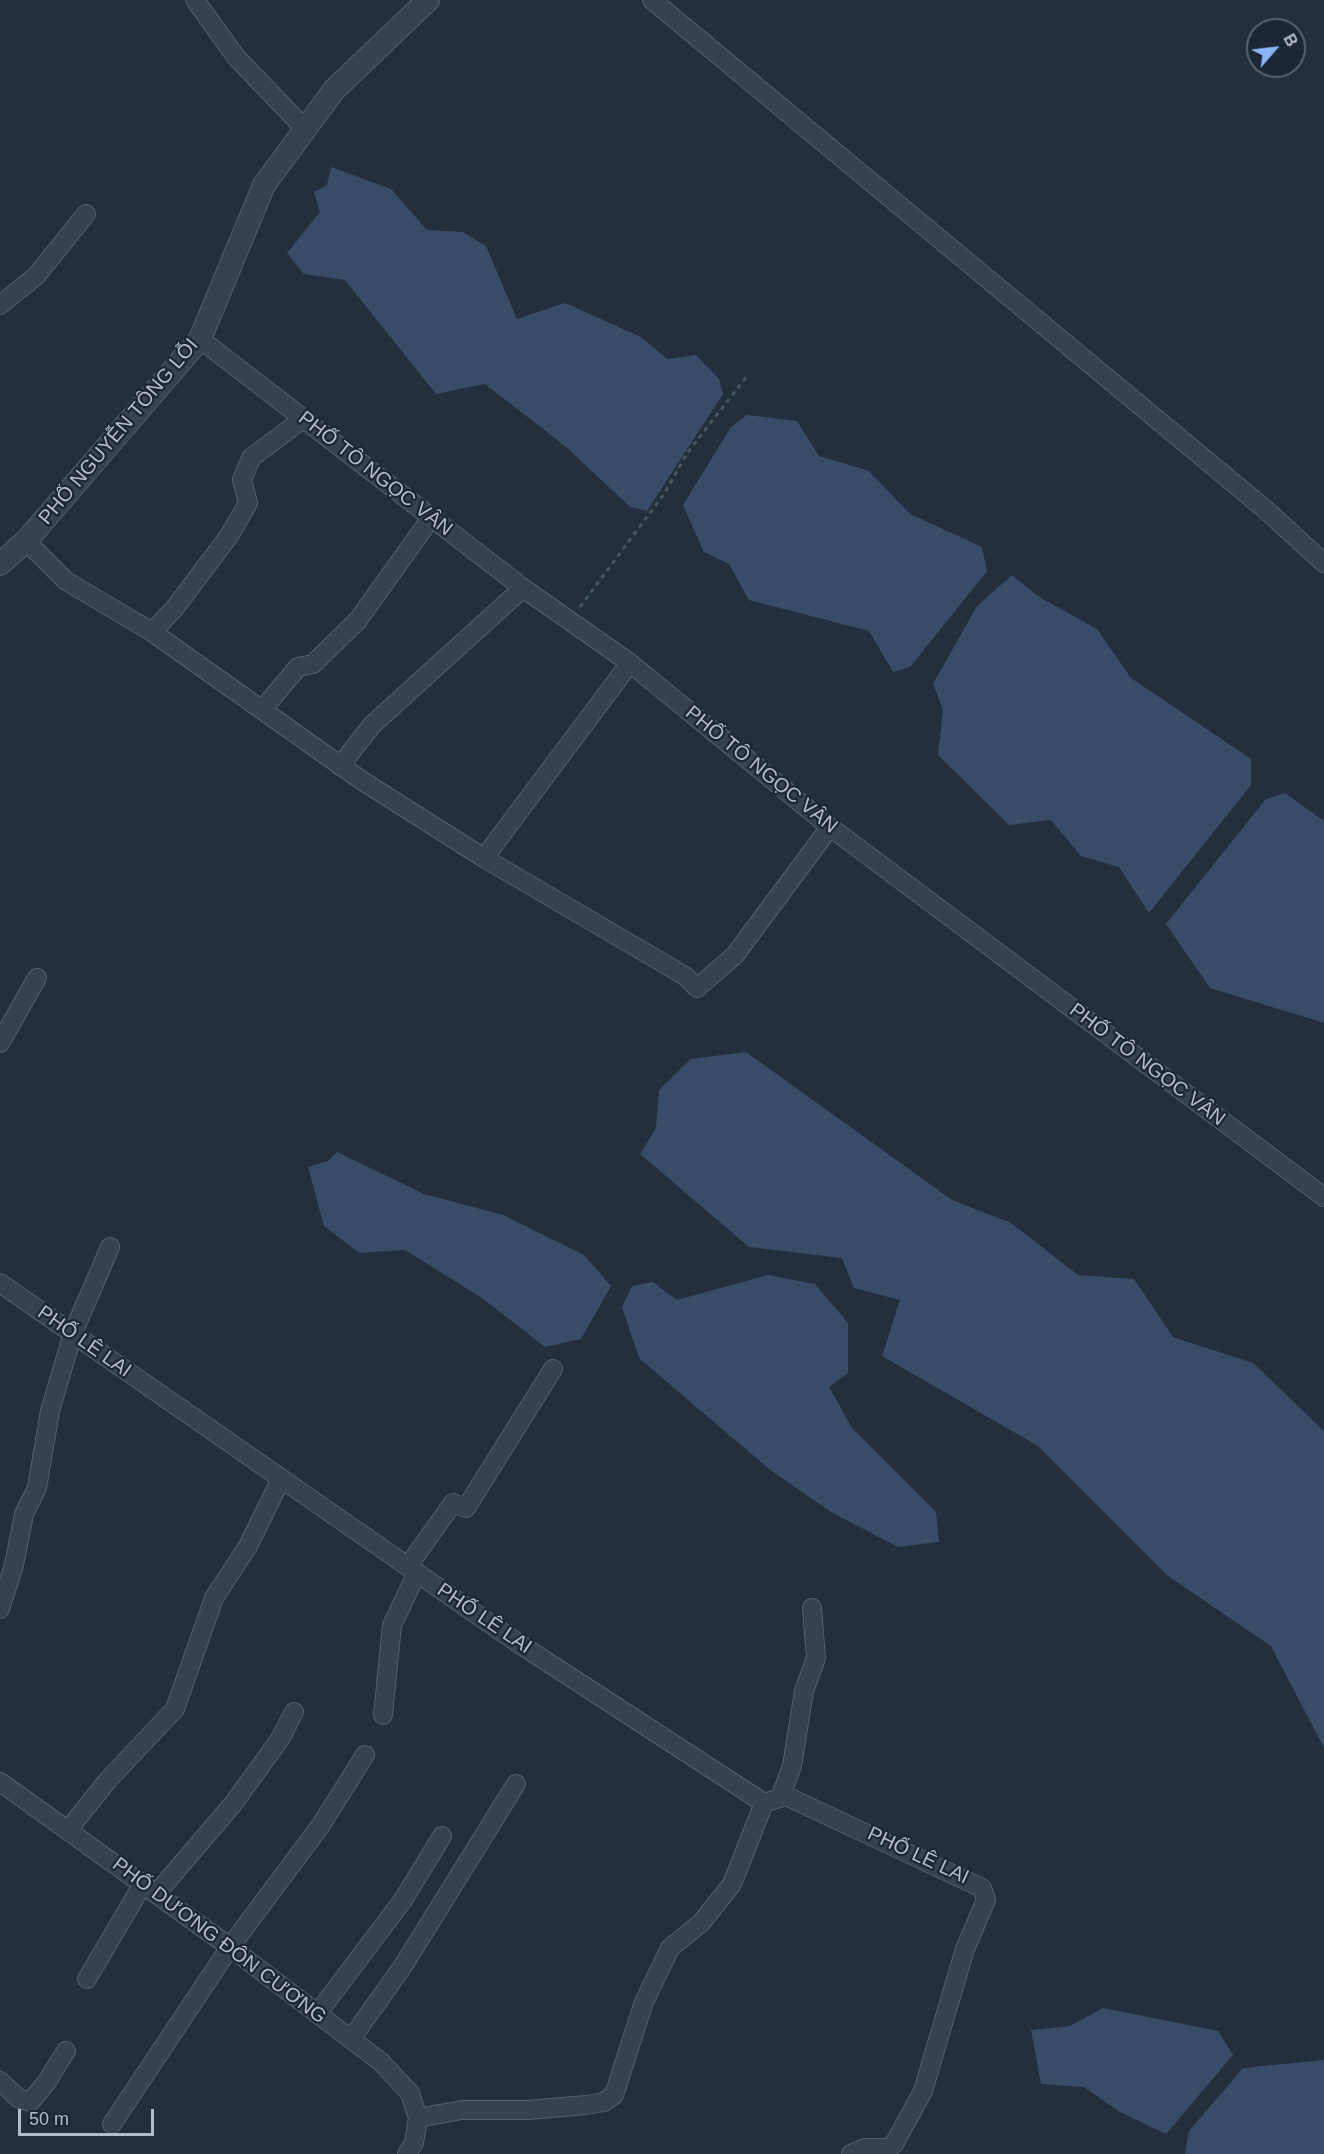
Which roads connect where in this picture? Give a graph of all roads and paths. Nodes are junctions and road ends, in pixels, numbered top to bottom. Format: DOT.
graph roads {
  1 [pos="428,0"];
  2 [pos="652,0"];
  3 [pos="197,1"];
  4 [pos="305,129"];
  5 [pos="86,214"];
  6 [pos="0,305"];
  7 [pos="200,339"];
  8 [pos="747,376"];
  9 [pos="303,419"];
  10 [pos="431,518"];
  11 [pos="26,541"];
  12 [pos="1324,563"];
  13 [pos="0,564"];
  14 [pos="523,588"];
  15 [pos="571,620"];
  16 [pos="152,632"];
  17 [pos="630,663"];
  18 [pos="262,710"];
  19 [pos="340,765"];
  20 [pos="830,827"];
  21 [pos="484,858"];
  22 [pos="37,978"];
  23 [pos="5,1021"];
  24 [pos="0,1043"];
  25 [pos="1324,1197"];
  26 [pos="110,1248"];
  27 [pos="0,1283"];
  28 [pos="73,1334"];
  29 [pos="554,1369"];
  30 [pos="281,1479"];
  31 [pos="412,1570"];
  32 [pos="812,1608"];
  33 [pos="0,1609"];
  34 [pos="294,1712"];
  35 [pos="383,1715"];
  36 [pos="365,1755"];
  37 [pos="0,1782"];
  38 [pos="516,1784"];
  39 [pos="772,1800"];
  40 [pos="68,1830"];
  41 [pos="442,1836"];
  42 [pos="149,1889"];
  43 [pos="230,1947"];
  44 [pos="87,1979"];
  45 [pos="317,2014"];
  46 [pos="351,2039"];
  47 [pos="66,2051"];
  48 [pos="0,2081"];
  49 [pos="418,2118"];
  50 [pos="112,2124"];
  51 [pos="407,2154"];
  52 [pos="851,2154"];
  1 -- 4 [label="street, PHỐ NGUYỄN TÔNG LỖI"];
  2 -- 12 [label="street"];
  3 -- 4 [label="street"];
  4 -- 7 [label="street, PHỐ NGUYỄN TÔNG LỖI"];
  5 -- 6 [label="street"];
  7 -- 9 [label="street, PHỐ TÔ NGỌC VÂN"];
  7 -- 11 [label="street, PHỐ NGUYỄN TÔNG LỖI"];
  8 -- 15 [label="path"];
  9 -- 10 [label="street, PHỐ TÔ NGỌC VÂN"];
  9 -- 16 [label="street"];
  10 -- 14 [label="street, PHỐ TÔ NGỌC VÂN"];
  10 -- 18 [label="street"];
  11 -- 13 [label="street, PHỐ NGUYỄN TÔNG LỖI"];
  11 -- 16 [label="street"];
  14 -- 15 [label="street, PHỐ TÔ NGỌC VÂN"];
  14 -- 19 [label="street"];
  15 -- 17 [label="street, PHỐ TÔ NGỌC VÂN"];
  16 -- 18 [label="street"];
  17 -- 20 [label="street, PHỐ TÔ NGỌC VÂN"];
  17 -- 21 [label="street"];
  18 -- 19 [label="street"];
  19 -- 21 [label="street"];
  20 -- 21 [label="street"];
  20 -- 25 [label="street, PHỐ TÔ NGỌC VÂN"];
  22 -- 23 [label="street"];
  23 -- 24 [label="street"];
  26 -- 28 [label="street"];
  27 -- 28 [label="street, PHỐ LÊ LAI"];
  28 -- 30 [label="street, PHỐ LÊ LAI"];
  28 -- 33 [label="street"];
  29 -- 31 [label="street"];
  30 -- 31 [label="street, PHỐ LÊ LAI"];
  30 -- 40 [label="street"];
  31 -- 35 [label="street"];
  31 -- 39 [label="street, PHỐ LÊ LAI"];
  32 -- 39 [label="street"];
  34 -- 42 [label="street"];
  36 -- 43 [label="street"];
  37 -- 40 [label="street, PHỐ DƯƠNG ĐÔN CƯƠNG"];
  38 -- 46 [label="street"];
  39 -- 49 [label="street"];
  39 -- 52 [label="street, PHỐ LÊ LAI"];
  40 -- 42 [label="street, PHỐ DƯƠNG ĐÔN CƯƠNG"];
  41 -- 45 [label="street"];
  42 -- 43 [label="street, PHỐ DƯƠNG ĐÔN CƯƠNG"];
  42 -- 44 [label="street"];
  43 -- 45 [label="street, PHỐ DƯƠNG ĐÔN CƯƠNG"];
  43 -- 50 [label="street"];
  45 -- 46 [label="street, PHỐ DƯƠNG ĐÔN CƯƠNG"];
  46 -- 49 [label="street, PHỐ DƯƠNG ĐÔN CƯƠNG"];
  47 -- 48 [label="street"];
  49 -- 51 [label="street"];
}
